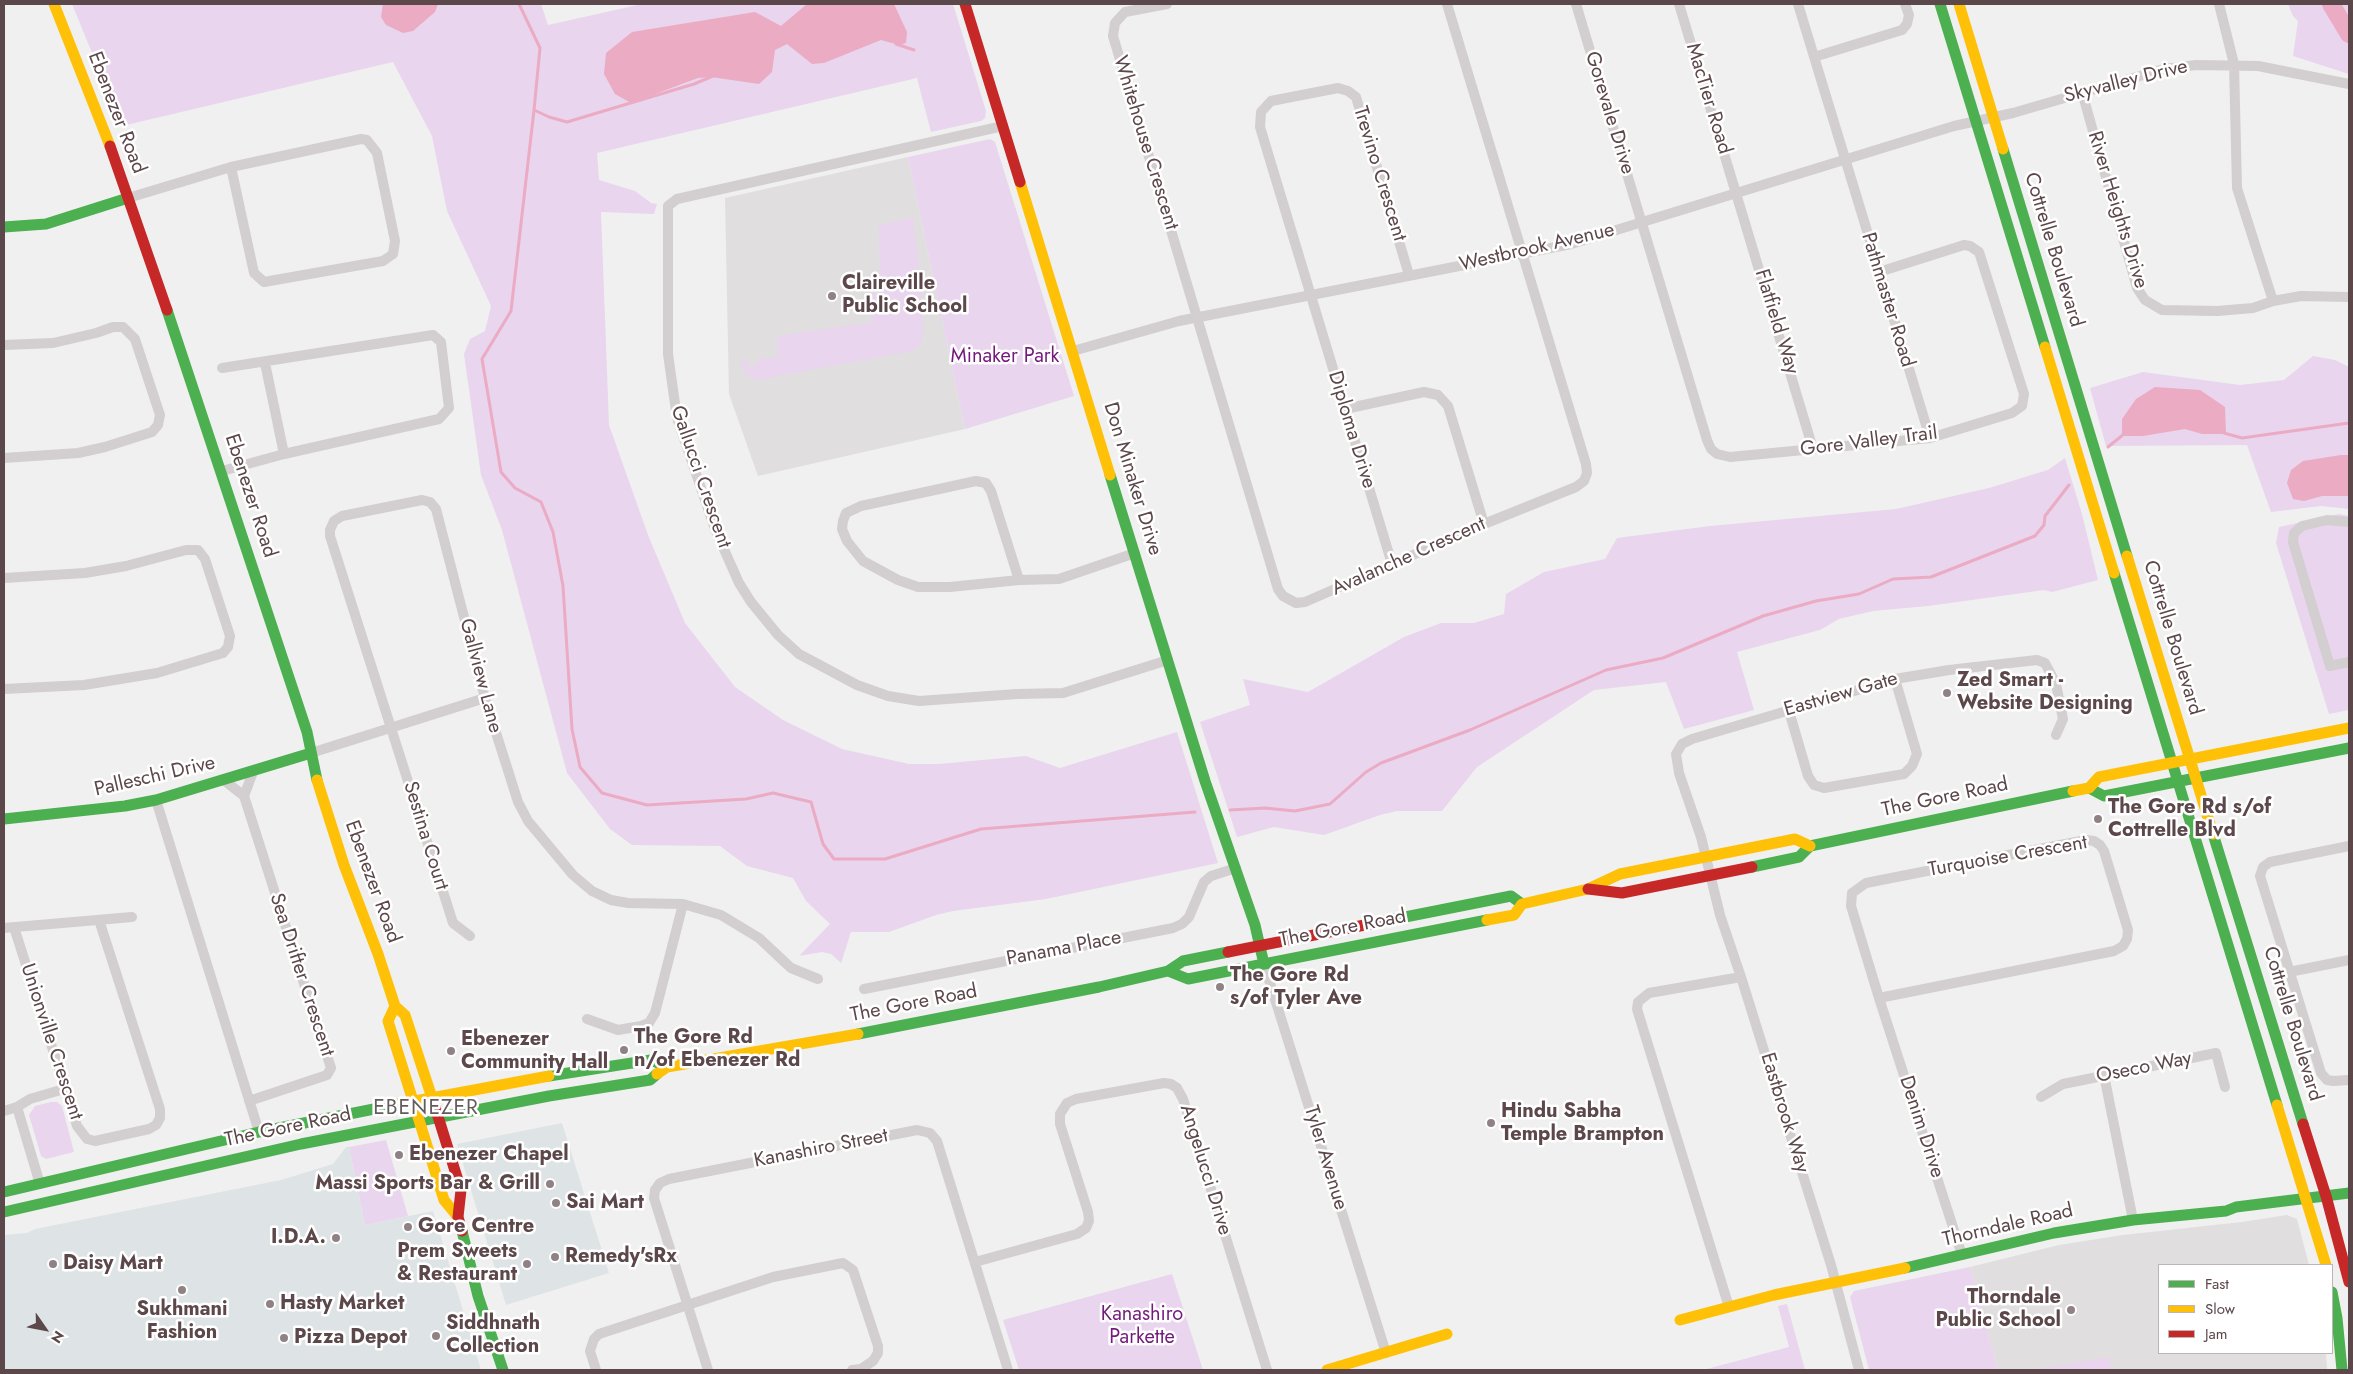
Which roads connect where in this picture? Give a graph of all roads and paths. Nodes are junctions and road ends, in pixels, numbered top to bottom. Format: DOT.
graph roads {
  1 [pos="54,4"];
  2 [pos="965,4"];
  3 [pos="1167,4"];
  4 [pos="1447,4"];
  5 [pos="1576,4"];
  6 [pos="1679,4"];
  7 [pos="1798,4"];
  8 [pos="1905,4"];
  9 [pos="1940,4"];
  10 [pos="1959,4"];
  11 [pos="2219,4"];
  12 [pos="1814,57"];
  13 [pos="2234,64"];
  14 [pos="2349,84"];
  15 [pos="2082,92"];
  16 [pos="1994,118"];
  17 [pos="1975,122"];
  18 [pos="1003,126"];
  19 [pos="1845,161"];
  20 [pos="230,167"];
  21 [pos="1737,194"];
  22 [pos="128,198"];
  23 [pos="1642,222"];
  24 [pos="4,227"];
  25 [pos="1523,253"];
  26 [pos="1879,272"];
  27 [pos="1409,275"];
  28 [pos="1311,295"];
  29 [pos="2349,297"];
  30 [pos="2273,301"];
  31 [pos="1197,318"];
  32 [pos="4,345"];
  33 [pos="1073,351"];
  34 [pos="266,363"];
  35 [pos="222,368"];
  36 [pos="1345,409"];
  37 [pos="1930,438"];
  38 [pos="1813,449"];
  39 [pos="284,454"];
  40 [pos="4,458"];
  41 [pos="222,471"];
  42 [pos="2349,522"];
  43 [pos="1484,524"];
  44 [pos="1135,553"];
  45 [pos="1392,564"];
  46 [pos="4,578"];
  47 [pos="1019,580"];
  48 [pos="1168,660"];
  49 [pos="2349,662"];
  50 [pos="1895,679"];
  51 [pos="4,689"];
  52 [pos="485,698"];
  53 [pos="1789,711"];
  54 [pos="392,728"];
  55 [pos="2349,728"];
  56 [pos="2056,735"];
  57 [pos="2349,748"];
  58 [pos="311,753"];
  59 [pos="2190,760"];
  60 [pos="2171,763"];
  61 [pos="253,772"];
  62 [pos="2196,778"];
  63 [pos="225,781"];
  64 [pos="2177,782"];
  65 [pos="2089,788"];
  66 [pos="244,796"];
  67 [pos="156,800"];
  68 [pos="4,819"];
  69 [pos="1810,846"];
  70 [pos="2349,846"];
  71 [pos="1705,857"];
  72 [pos="1236,868"];
  73 [pos="1709,875"];
  74 [pos="1588,889"];
  75 [pos="683,904"];
  76 [pos="1522,904"];
  77 [pos="132,917"];
  78 [pos="99,920"];
  79 [pos="9,928"];
  80 [pos="470,936"];
  81 [pos="1260,946"];
  82 [pos="2349,960"];
  83 [pos="1264,964"];
  84 [pos="1168,971"];
  85 [pos="2289,972"];
  86 [pos="1741,977"];
  87 [pos="818,979"];
  88 [pos="864,989"];
  89 [pos="1879,998"];
  90 [pos="395,1006"];
  91 [pos="587,1019"];
  92 [pos="667,1068"];
  93 [pos="2104,1075"];
  94 [pos="2349,1080"];
  95 [pos="2225,1087"];
  96 [pos="64,1089"];
  97 [pos="2042,1097"];
  98 [pos="432,1098"];
  99 [pos="250,1101"];
  100 [pos="414,1101"];
  101 [pos="17,1107"];
  102 [pos="4,1111"];
  103 [pos="438,1117"];
  104 [pos="420,1120"];
  105 [pos="259,1132"];
  106 [pos="40,1184"];
  107 [pos="4,1192"];
  108 [pos="2349,1193"];
  109 [pos="2326,1196"];
  110 [pos="2306,1198"];
  111 [pos="4,1212"];
  112 [pos="458,1217"];
  113 [pos="2133,1220"];
  114 [pos="1962,1255"];
  115 [pos="975,1262"];
  116 [pos="2326,1264"];
  117 [pos="1835,1282"];
  118 [pos="2349,1282"];
  119 [pos="2333,1298"];
  120 [pos="687,1305"];
  121 [pos="1729,1307"];
  122 [pos="1680,1320"];
  123 [pos="1447,1334"];
  124 [pos="1386,1353"];
  125 [pos="504,1370"];
  126 [pos="596,1370"];
  127 [pos="708,1370"];
  128 [pos="852,1370"];
  129 [pos="1008,1370"];
  130 [pos="1267,1370"];
  131 [pos="1327,1370"];
  132 [pos="1859,1370"];
  133 [pos="2342,1370"];
  1 -- 22 [label="main road, Ebenezer Road"];
  2 -- 18 [label="main road, Don Minaker Drive"];
  3 -- 31 [label="street, Whitehouse Crescent"];
  4 -- 25 [label="street"];
  5 -- 23 [label="street, Gorevale Drive"];
  6 -- 21 [label="street, MacTier Road"];
  7 -- 12 [label="street, Pathmaster Road"];
  8 -- 12 [label="street"];
  9 -- 17 [label="main road, Cottrelle Boulevard"];
  10 -- 16 [label="main road, Cottrelle Boulevard"];
  11 -- 13 [label="street"];
  12 -- 19 [label="street, Pathmaster Road"];
  13 -- 14 [label="street, Skyvalley Drive"];
  13 -- 15 [label="street, Skyvalley Drive"];
  13 -- 30 [label="street"];
  15 -- 16 [label="street, Skyvalley Drive"];
  15 -- 30 [label="street, River Heights Drive"];
  16 -- 17 [label="street, Westbrook Avenue"];
  16 -- 59 [label="main road, Cottrelle Boulevard"];
  17 -- 19 [label="street, Westbrook Avenue"];
  17 -- 60 [label="main road, Cottrelle Boulevard"];
  18 -- 33 [label="main road, Don Minaker Drive"];
  18 -- 48 [label="street, Gallucci Crescent"];
  19 -- 21 [label="street, Westbrook Avenue"];
  19 -- 26 [label="street, Pathmaster Road"];
  20 -- 20 [label="street"];
  20 -- 22 [label="street"];
  21 -- 23 [label="street, Westbrook Avenue"];
  21 -- 38 [label="street, Flatfield Way"];
  22 -- 24 [label="main road"];
  22 -- 41 [label="main road, Ebenezer Road"];
  23 -- 25 [label="street, Westbrook Avenue"];
  23 -- 38 [label="street, Gore Valley Trail"];
  25 -- 27 [label="street, Westbrook Avenue"];
  25 -- 43 [label="street, Avalanche Crescent"];
  26 -- 37 [label="street, Pathmaster Road"];
  26 -- 37 [label="street, Gore Valley Trail"];
  27 -- 28 [label="street, Westbrook Avenue"];
  27 -- 28 [label="street, Trevino Crescent"];
  28 -- 31 [label="street, Westbrook Avenue"];
  28 -- 36 [label="street, Diploma Drive"];
  29 -- 30 [label="street, River Heights Drive"];
  31 -- 33 [label="street, Westbrook Avenue"];
  31 -- 45 [label="street, Avalanche Crescent"];
  32 -- 40 [label="street"];
  33 -- 44 [label="main road, Don Minaker Drive"];
  34 -- 35 [label="street"];
  34 -- 39 [label="street"];
  34 -- 39 [label="street"];
  36 -- 43 [label="street"];
  36 -- 45 [label="street, Diploma Drive"];
  37 -- 38 [label="street, Gore Valley Trail"];
  39 -- 41 [label="street"];
  41 -- 58 [label="main road, Ebenezer Road"];
  42 -- 49 [label="street"];
  43 -- 45 [label="street, Avalanche Crescent"];
  44 -- 47 [label="street"];
  44 -- 48 [label="main road, Don Minaker Drive"];
  46 -- 51 [label="street"];
  47 -- 47 [label="street"];
  48 -- 72 [label="main road, Don Minaker Drive"];
  50 -- 53 [label="street, Eastview Gate"];
  50 -- 53 [label="street"];
  50 -- 56 [label="street, Eastview Gate"];
  52 -- 54 [label="street"];
  52 -- 54 [label="street, Gallview Lane"];
  52 -- 75 [label="street, Gallview Lane"];
  53 -- 71 [label="street, Eastview Gate"];
  54 -- 58 [label="street"];
  54 -- 80 [label="street, Sestina Court"];
  55 -- 59 [label="main road, The Gore Road"];
  57 -- 62 [label="main road, The Gore Road"];
  58 -- 61 [label="main road, Palleschi Drive"];
  58 -- 90 [label="main road, Ebenezer Road"];
  59 -- 60 [label="main road, The Gore Road"];
  59 -- 62 [label="main road, Cottrelle Boulevard"];
  60 -- 64 [label="main road, Cottrelle Boulevard"];
  60 -- 65 [label="main road, The Gore Road"];
  61 -- 63 [label="main road, Palleschi Drive"];
  61 -- 66 [label="street"];
  62 -- 64 [label="main road, The Gore Road"];
  62 -- 109 [label="main road, Cottrelle Boulevard"];
  63 -- 66 [label="street"];
  63 -- 67 [label="main road, Palleschi Drive"];
  64 -- 65 [label="main road, The Gore Road"];
  64 -- 110 [label="main road, Cottrelle Boulevard"];
  65 -- 69 [label="main road, The Gore Road"];
  66 -- 99 [label="street, Sea Drifter Crescent"];
  67 -- 68 [label="main road, Palleschi Drive"];
  67 -- 99 [label="street"];
  69 -- 71 [label="main road, The Gore Road"];
  69 -- 73 [label="main road, The Gore Road"];
  70 -- 85 [label="street"];
  71 -- 73 [label="street, Eastbrook Way"];
  71 -- 74 [label="main road, The Gore Road"];
  72 -- 81 [label="main road, Don Minaker Drive"];
  72 -- 88 [label="street, Panama Place"];
  73 -- 74 [label="main road, The Gore Road"];
  73 -- 86 [label="street, Eastbrook Way"];
  74 -- 76 [label="main road, The Gore Road"];
  75 -- 87 [label="street, Gallview Lane"];
  75 -- 91 [label="street"];
  76 -- 81 [label="main road, The Gore Road"];
  76 -- 83 [label="main road, The Gore Road"];
  77 -- 78 [label="street"];
  78 -- 79 [label="street"];
  78 -- 96 [label="street, Unionville Crescent"];
  79 -- 96 [label="street, Unionville Crescent"];
  81 -- 83 [label="main road, Don Minaker Drive"];
  81 -- 84 [label="main road, The Gore Road"];
  82 -- 85 [label="street"];
  83 -- 84 [label="main road, The Gore Road"];
  83 -- 124 [label="street, Tyler Avenue"];
  84 -- 92 [label="main road, The Gore Road"];
  85 -- 94 [label="street"];
  86 -- 117 [label="street, Eastbrook Way"];
  86 -- 121 [label="street"];
  89 -- 89 [label="street, Turquoise Crescent"];
  89 -- 114 [label="street, Denim Drive"];
  90 -- 98 [label="main road, Ebenezer Road"];
  90 -- 100 [label="main road, Ebenezer Road"];
  92 -- 98 [label="main road, The Gore Road"];
  92 -- 103 [label="main road, The Gore Road"];
  93 -- 95 [label="street, Oseco Way"];
  93 -- 97 [label="street, Oseco Way"];
  93 -- 113 [label="street"];
  96 -- 101 [label="street"];
  98 -- 100 [label="main road, The Gore Road"];
  98 -- 103 [label="main road, Ebenezer Road"];
  99 -- 105 [label="street"];
  100 -- 104 [label="main road, Ebenezer Road"];
  100 -- 105 [label="main road, The Gore Road"];
  101 -- 102 [label="street"];
  101 -- 106 [label="street"];
  103 -- 104 [label="main road, The Gore Road"];
  103 -- 112 [label="main road, Ebenezer Road"];
  104 -- 111 [label="main road, The Gore Road"];
  104 -- 112 [label="main road, Ebenezer Road"];
  105 -- 106 [label="main road, The Gore Road"];
  106 -- 107 [label="main road, The Gore Road"];
  108 -- 109 [label="main road, Thorndale Road"];
  109 -- 110 [label="main road, Thorndale Road"];
  109 -- 118 [label="main road, Cottrelle Boulevard"];
  110 -- 113 [label="main road, Thorndale Road"];
  110 -- 116 [label="main road, Cottrelle Boulevard"];
  112 -- 125 [label="main road, Ebenezer Road"];
  113 -- 114 [label="main road, Thorndale Road"];
  114 -- 117 [label="main road, Thorndale Road"];
  115 -- 120 [label="street, Kanashiro Street"];
  115 -- 129 [label="street, Kanashiro Street"];
  115 -- 130 [label="street, Angelucci Drive"];
  117 -- 121 [label="main road, Thorndale Road"];
  117 -- 132 [label="street, Eastbrook Way"];
  119 -- 133 [label="main road"];
  120 -- 126 [label="street"];
  120 -- 127 [label="street, Kanashiro Street"];
  120 -- 128 [label="street"];
  121 -- 122 [label="main road, Thorndale Road"];
  123 -- 124 [label="main road"];
  124 -- 131 [label="main road"];
}
